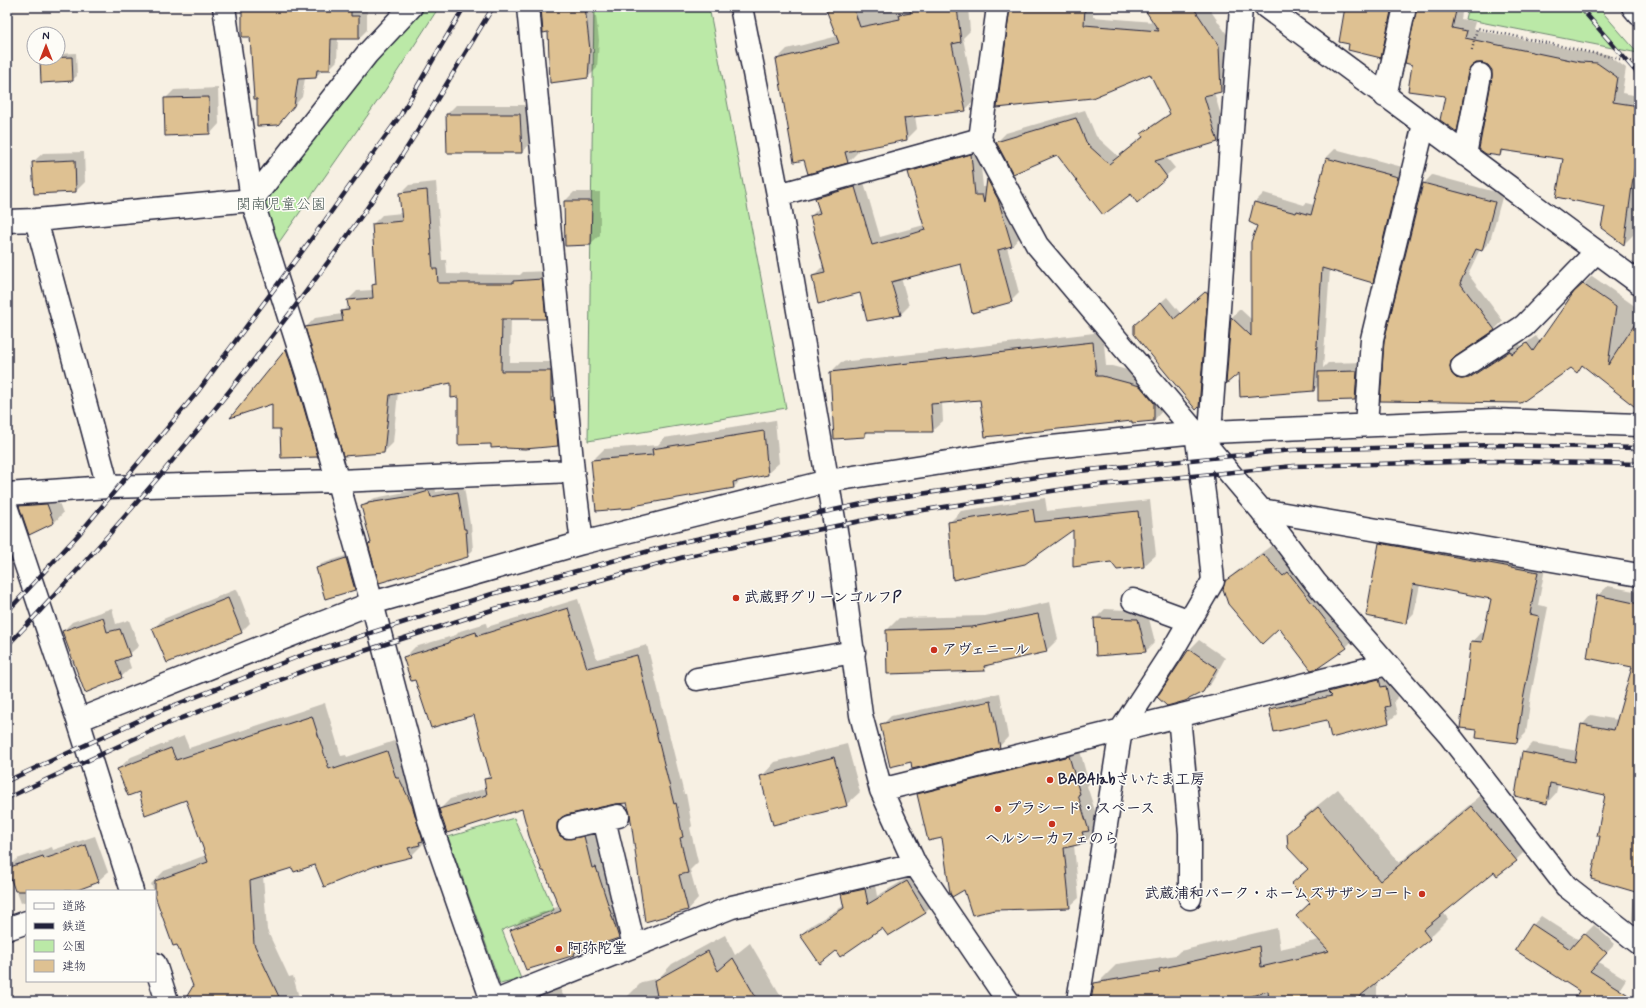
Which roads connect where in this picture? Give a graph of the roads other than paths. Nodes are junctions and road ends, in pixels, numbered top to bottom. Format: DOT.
graph roads {
  1 [pos="224,7"];
  2 [pos="411,7"];
  3 [pos="528,7"];
  4 [pos="741,7"];
  5 [pos="998,7"];
  6 [pos="1241,7"];
  7 [pos="1266,7"];
  8 [pos="1405,7"];
  9 [pos="1633,7"];
  10 [pos="1639,14"];
  11 [pos="1480,75"];
  12 [pos="1385,96"];
  13 [pos="1424,124"];
  14 [pos="980,139"];
  15 [pos="1465,155"];
  16 [pos="778,195"];
  17 [pos="252,200"];
  18 [pos="36,220"];
  19 [pos="7,221"];
  20 [pos="1596,252"];
  21 [pos="1639,283"];
  22 [pos="1462,367"];
  23 [pos="1366,425"];
  24 [pos="1639,425"];
  25 [pos="1203,432"];
  26 [pos="573,471"];
  27 [pos="338,481"];
  28 [pos="828,481"];
  29 [pos="108,487"];
  30 [pos="7,494"];
  31 [pos="7,509"];
  32 [pos="1261,510"];
  33 [pos="582,543"];
  34 [pos="1639,575"];
  35 [pos="1133,600"];
  36 [pos="372,603"];
  37 [pos="1190,621"];
  38 [pos="854,652"];
  39 [pos="1387,664"];
  40 [pos="697,679"];
  41 [pos="1178,716"];
  42 [pos="78,720"];
  43 [pos="1121,730"];
  44 [pos="881,790"];
  45 [pos="569,827"];
  46 [pos="915,864"];
  47 [pos="128,890"];
  48 [pos="1190,898"];
  49 [pos="26,922"];
  50 [pos="7,928"];
  51 [pos="1639,943"];
  52 [pos="634,946"];
  53 [pos="156,967"];
  54 [pos="167,1001"];
  55 [pos="492,1001"];
  56 [pos="496,1001"];
  57 [pos="1008,1001"];
  58 [pos="1078,1001"];
  1 -- 17 [label="street"];
  2 -- 17 [label="street"];
  3 -- 26 [label="street"];
  4 -- 16 [label="street"];
  5 -- 14 [label="street"];
  6 -- 25 [label="street"];
  7 -- 12 [label="street"];
  8 -- 12 [label="street"];
  9 -- 10 [label="street"];
  11 -- 15 [label="street"];
  12 -- 13 [label="street"];
  13 -- 15 [label="street"];
  13 -- 23 [label="street"];
  14 -- 16 [label="street"];
  14 -- 25 [label="street"];
  15 -- 20 [label="street"];
  16 -- 28 [label="street"];
  17 -- 18 [label="street"];
  17 -- 27 [label="street"];
  18 -- 19 [label="street"];
  18 -- 29 [label="street"];
  20 -- 21 [label="street"];
  20 -- 22 [label="street"];
  23 -- 24 [label="street"];
  23 -- 25 [label="street"];
  25 -- 28 [label="street"];
  25 -- 32 [label="street"];
  25 -- 37 [label="street"];
  26 -- 27 [label="street"];
  26 -- 33 [label="street"];
  27 -- 29 [label="street"];
  27 -- 36 [label="street"];
  28 -- 33 [label="street"];
  28 -- 38 [label="street"];
  29 -- 30 [label="street"];
  31 -- 42 [label="street"];
  32 -- 34 [label="street"];
  32 -- 39 [label="street"];
  33 -- 36 [label="street"];
  35 -- 37 [label="street"];
  36 -- 42 [label="street"];
  36 -- 55 [label="street"];
  37 -- 43 [label="street"];
  38 -- 40 [label="street"];
  38 -- 44 [label="street"];
  39 -- 41 [label="street"];
  39 -- 51 [label="street"];
  41 -- 43 [label="street"];
  41 -- 48 [label="street"];
  42 -- 47 [label="street"];
  43 -- 44 [label="street"];
  43 -- 58 [label="street"];
  44 -- 46 [label="street"];
  45 -- 52 [label="street"];
  46 -- 52 [label="street"];
  46 -- 57 [label="street"];
  49 -- 50 [label="street"];
  52 -- 56 [label="street"];
  53 -- 54 [label="street"];
}
